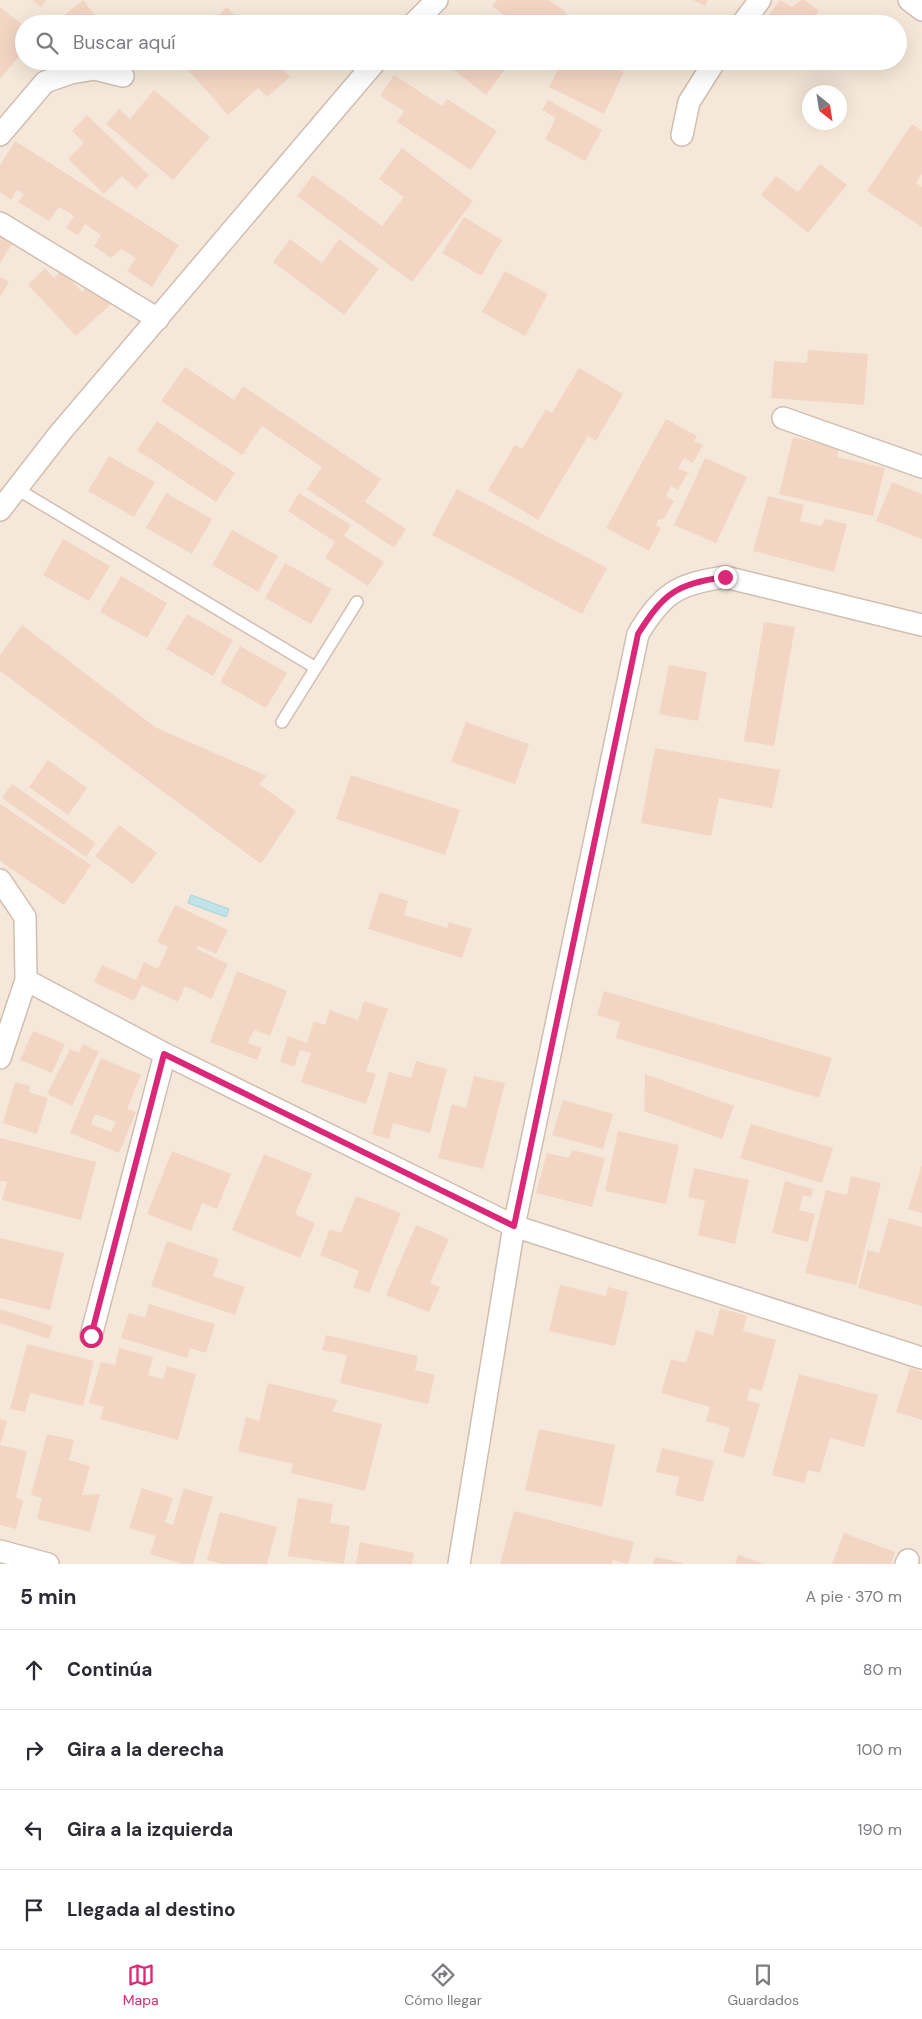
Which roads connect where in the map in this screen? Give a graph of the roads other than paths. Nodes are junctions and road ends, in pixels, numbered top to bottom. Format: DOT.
graph roads {
  1 [pos="437,0"];
  2 [pos="760,0"];
  3 [pos="909,0"];
  4 [pos="922,10"];
  5 [pos="422,15"];
  6 [pos="749,15"];
  7 [pos="89,70"];
  8 [pos="99,70"];
  9 [pos="368,70"];
  10 [pos="709,70"];
  11 [pos="123,76"];
  12 [pos="682,134"];
  13 [pos="0,135"];
  14 [pos="0,223"];
  15 [pos="158,319"];
  16 [pos="783,418"];
  17 [pos="922,467"];
  18 [pos="17,489"];
  19 [pos="0,510"];
  20 [pos="357,602"];
  21 [pos="922,625"];
  22 [pos="316,668"];
  23 [pos="282,722"];
  24 [pos="0,880"];
  25 [pos="26,980"];
  26 [pos="164,1054"];
  27 [pos="0,1058"];
  28 [pos="514,1226"];
  29 [pos="91,1336"];
  30 [pos="922,1358"];
  31 [pos="0,1551"];
  32 [pos="48,1564"];
  33 [pos="458,1564"];
  1 -- 5 [label="street"];
  2 -- 6 [label="street"];
  3 -- 4 [label="street"];
  7 -- 13 [label="street"];
  8 -- 11 [label="street"];
  9 -- 15 [label="street"];
  10 -- 12 [label="street"];
  14 -- 15 [label="street"];
  15 -- 18 [label="street"];
  16 -- 17 [label="street"];
  18 -- 19 [label="street"];
  18 -- 22 [label="lane"];
  20 -- 22 [label="lane"];
  21 -- 28 [label="street"];
  22 -- 23 [label="lane"];
  24 -- 25 [label="street"];
  25 -- 26 [label="street"];
  25 -- 27 [label="street"];
  26 -- 28 [label="street"];
  26 -- 29 [label="street"];
  28 -- 30 [label="street"];
  28 -- 33 [label="street"];
  31 -- 32 [label="street"];
}
